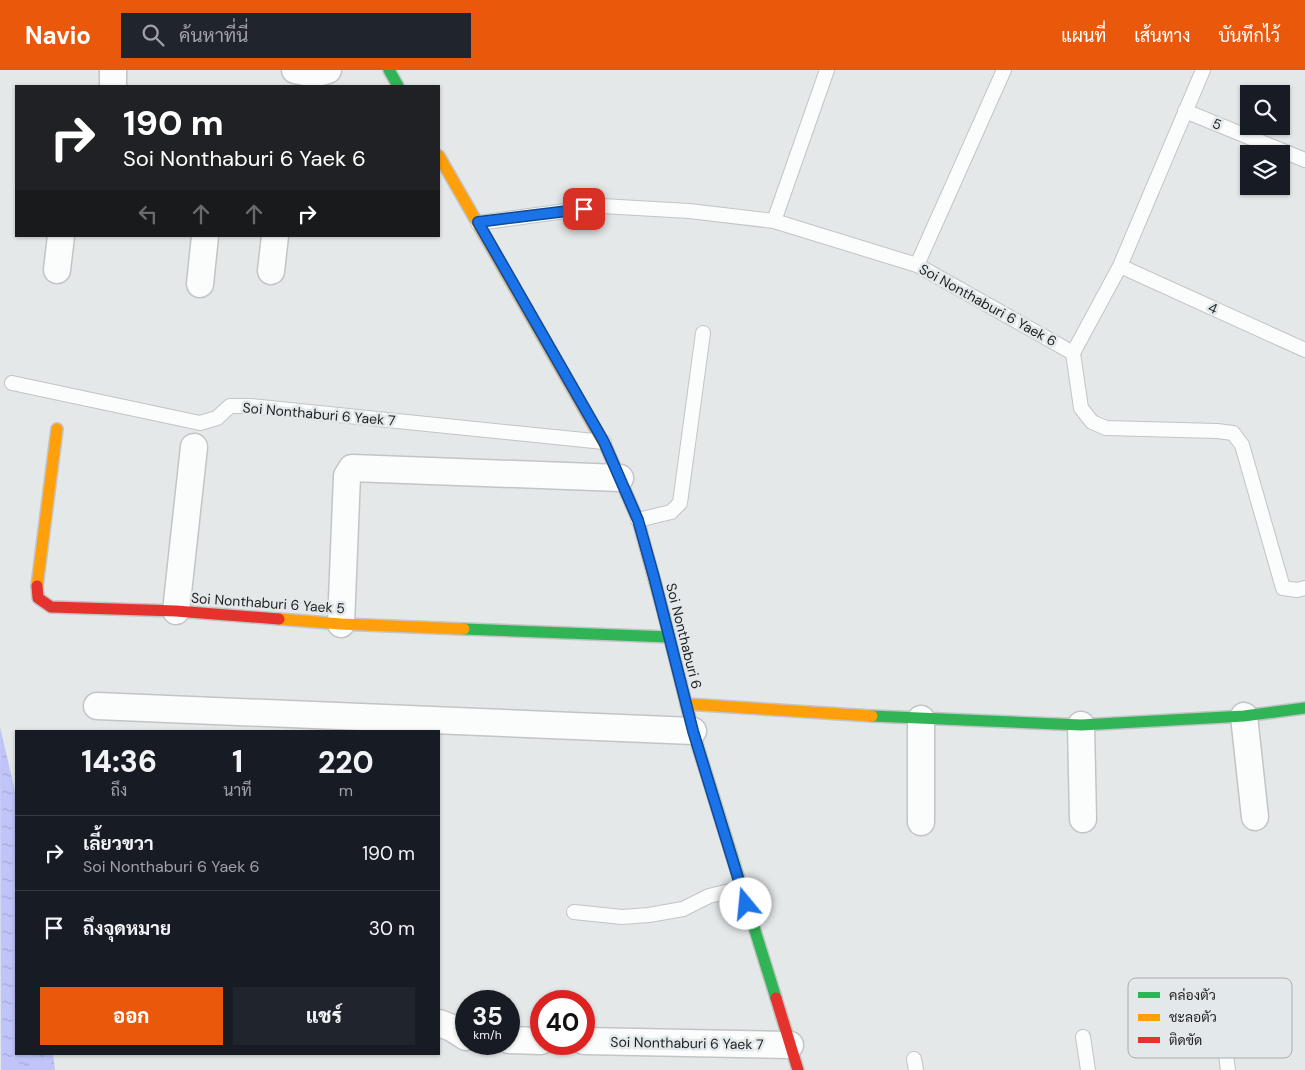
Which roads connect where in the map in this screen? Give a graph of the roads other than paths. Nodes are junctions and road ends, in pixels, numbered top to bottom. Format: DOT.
graph roads {
  1 [pos="113,70"];
  2 [pos="295,70"];
  3 [pos="328,70"];
  4 [pos="389,70"];
  5 [pos="827,70"];
  6 [pos="1004,70"];
  7 [pos="1203,70"];
  8 [pos="113,85"];
  9 [pos="397,85"];
  10 [pos="1185,110"];
  11 [pos="440,158"];
  12 [pos="1305,160"];
  13 [pos="774,221"];
  14 [pos="478,222"];
  15 [pos="61,237"];
  16 [pos="205,237"];
  17 [pos="276,237"];
  18 [pos="917,265"];
  19 [pos="1120,266"];
  20 [pos="57,270"];
  21 [pos="271,271"];
  22 [pos="200,284"];
  23 [pos="703,333"];
  24 [pos="1305,350"];
  25 [pos="1073,353"];
  26 [pos="12,383"];
  27 [pos="57,430"];
  28 [pos="604,442"];
  29 [pos="194,447"];
  30 [pos="620,478"];
  31 [pos="638,520"];
  32 [pos="1305,588"];
  33 [pos="176,611"];
  34 [pos="341,624"];
  35 [pos="669,638"];
  36 [pos="686,704"];
  37 [pos="97,706"];
  38 [pos="1305,708"];
  39 [pos="1244,716"];
  40 [pos="921,719"];
  41 [pos="1081,725"];
  42 [pos="693,731"];
  43 [pos="1255,817"];
  44 [pos="1083,819"];
  45 [pos="921,822"];
  46 [pos="742,888"];
  47 [pos="574,912"];
  48 [pos="440,1023"];
  49 [pos="455,1030"];
  50 [pos="1083,1037"];
  51 [pos="595,1041"];
  52 [pos="790,1045"];
  53 [pos="798,1070"];
  54 [pos="1088,1070"];
  1 -- 8 [label="street"];
  2 -- 3 [label="street"];
  4 -- 9 [label="street"];
  5 -- 13 [label="lane"];
  6 -- 18 [label="lane"];
  7 -- 10 [label="lane"];
  10 -- 12 [label="lane, 5"];
  10 -- 19 [label="lane"];
  11 -- 14 [label="street, Soi Nonthaburi 6"];
  13 -- 14 [label="lane, Soi Nonthaburi 6 Yaek 6"];
  13 -- 18 [label="lane, Soi Nonthaburi 6 Yaek 6"];
  14 -- 28 [label="street, Soi Nonthaburi 6"];
  15 -- 20 [label="street"];
  16 -- 22 [label="street"];
  17 -- 21 [label="street"];
  18 -- 25 [label="lane, Soi Nonthaburi 6 Yaek 6"];
  19 -- 24 [label="lane, 4"];
  19 -- 25 [label="lane"];
  23 -- 31 [label="lane"];
  25 -- 32 [label="lane"];
  26 -- 28 [label="lane, Soi Nonthaburi 6 Yaek 7"];
  27 -- 33 [label="street, Soi Nonthaburi 6 Yaek 5"];
  28 -- 30 [label="street, Soi Nonthaburi 6"];
  29 -- 33 [label="street"];
  30 -- 31 [label="street, Soi Nonthaburi 6"];
  30 -- 34 [label="street"];
  31 -- 35 [label="street, Soi Nonthaburi 6"];
  33 -- 34 [label="street, Soi Nonthaburi 6 Yaek 5"];
  34 -- 35 [label="street, Soi Nonthaburi 6 Yaek 5"];
  35 -- 36 [label="street, Soi Nonthaburi 6"];
  36 -- 40 [label="street"];
  36 -- 42 [label="street, Soi Nonthaburi 6"];
  37 -- 42 [label="street"];
  38 -- 39 [label="street"];
  39 -- 41 [label="street"];
  39 -- 43 [label="street"];
  40 -- 41 [label="street"];
  40 -- 45 [label="street"];
  41 -- 44 [label="street"];
  42 -- 46 [label="street, Soi Nonthaburi 6"];
  46 -- 47 [label="lane"];
  46 -- 52 [label="street, Soi Nonthaburi 6"];
  48 -- 49 [label="street"];
  50 -- 54 [label="lane"];
  51 -- 52 [label="street, Soi Nonthaburi 6 Yaek 7"];
  52 -- 53 [label="street, Soi Nonthaburi 6"];
}
